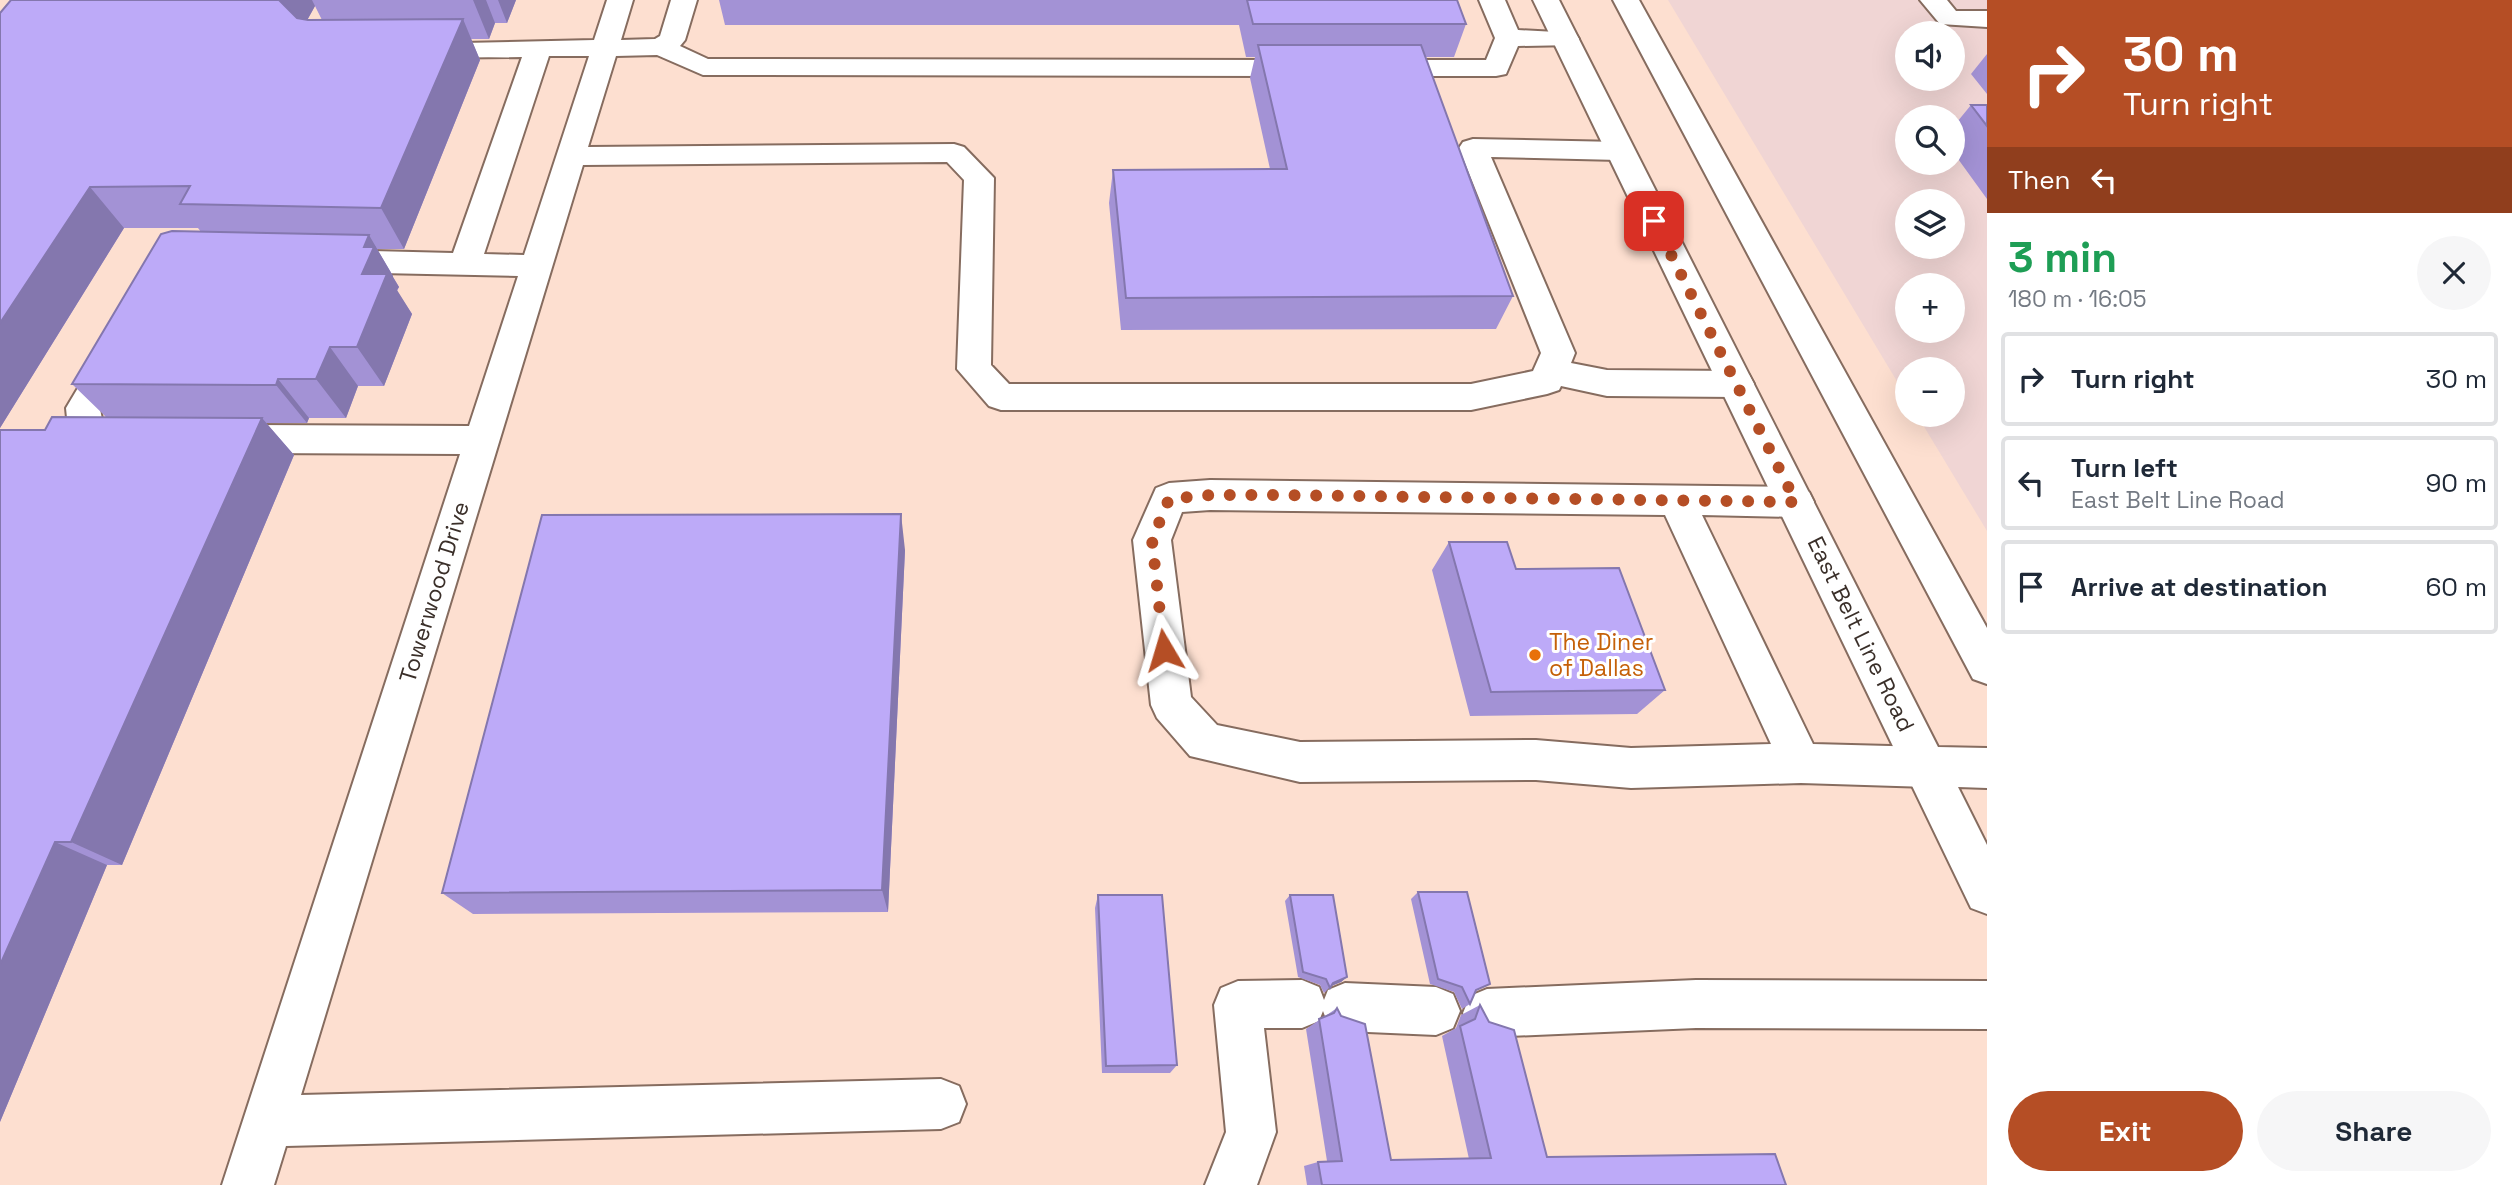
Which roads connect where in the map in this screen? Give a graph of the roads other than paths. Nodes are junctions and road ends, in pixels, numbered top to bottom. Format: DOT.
graph roads {
  1 [pos="620,0"];
  2 [pos="684,0"];
  3 [pos="1492,0"];
  4 [pos="1546,0"];
  5 [pos="1626,0"];
  6 [pos="1933,0"];
  7 [pos="1987,19"];
  8 [pos="1508,38"];
  9 [pos="1566,39"];
  10 [pos="661,47"];
  11 [pos="605,48"];
  12 [pos="538,49"];
  13 [pos="400,50"];
  14 [pos="1329,68"];
  15 [pos="1357,68"];
  16 [pos="1619,151"];
  17 [pos="571,156"];
  18 [pos="299,260"];
  19 [pos="465,264"];
  20 [pos="536,266"];
  21 [pos="131,328"];
  22 [pos="1550,371"];
  23 [pos="1737,384"];
  24 [pos="155,439"];
  25 [pos="196,439"];
  26 [pos="481,440"];
  27 [pos="1677,501"];
  28 [pos="1796,502"];
  29 [pos="1987,666"];
  30 [pos="1801,763"];
  31 [pos="1928,767"];
  32 [pos="1987,768"];
  33 [pos="1987,892"];
  34 [pos="1987,1005"];
  35 [pos="1436,1011"];
  36 [pos="1487,1013"];
  37 [pos="941,1104"];
  38 [pos="268,1121"];
  39 [pos="248,1185"];
  40 [pos="1231,1185"];
  1 -- 11 [label="main road, Towerwood Drive"];
  2 -- 10 [label="main road"];
  3 -- 8 [label="main road"];
  4 -- 9 [label="main road, East Belt Line Road"];
  5 -- 29 [label="main road"];
  6 -- 7 [label="main road"];
  8 -- 9 [label="main road"];
  8 -- 15 [label="main road"];
  9 -- 16 [label="main road, East Belt Line Road"];
  10 -- 11 [label="main road"];
  10 -- 14 [label="main road"];
  11 -- 12 [label="main road"];
  11 -- 17 [label="main road, Towerwood Drive"];
  12 -- 13 [label="main road"];
  12 -- 19 [label="main road"];
  16 -- 22 [label="main road"];
  16 -- 23 [label="main road, East Belt Line Road"];
  17 -- 20 [label="main road, Towerwood Drive"];
  17 -- 22 [label="main road"];
  18 -- 19 [label="main road"];
  19 -- 20 [label="main road"];
  20 -- 26 [label="main road, Towerwood Drive"];
  21 -- 24 [label="main road"];
  22 -- 23 [label="main road"];
  23 -- 28 [label="main road, East Belt Line Road"];
  25 -- 26 [label="main road"];
  26 -- 38 [label="main road, Towerwood Drive"];
  27 -- 28 [label="main road"];
  27 -- 30 [label="main road"];
  27 -- 30 [label="main road"];
  28 -- 31 [label="main road, East Belt Line Road"];
  30 -- 31 [label="main road"];
  31 -- 32 [label="main road"];
  31 -- 33 [label="main road, East Belt Line Road"];
  34 -- 36 [label="main road"];
  35 -- 40 [label="main road"];
  37 -- 38 [label="main road"];
  38 -- 39 [label="main road, Towerwood Drive"];
}
